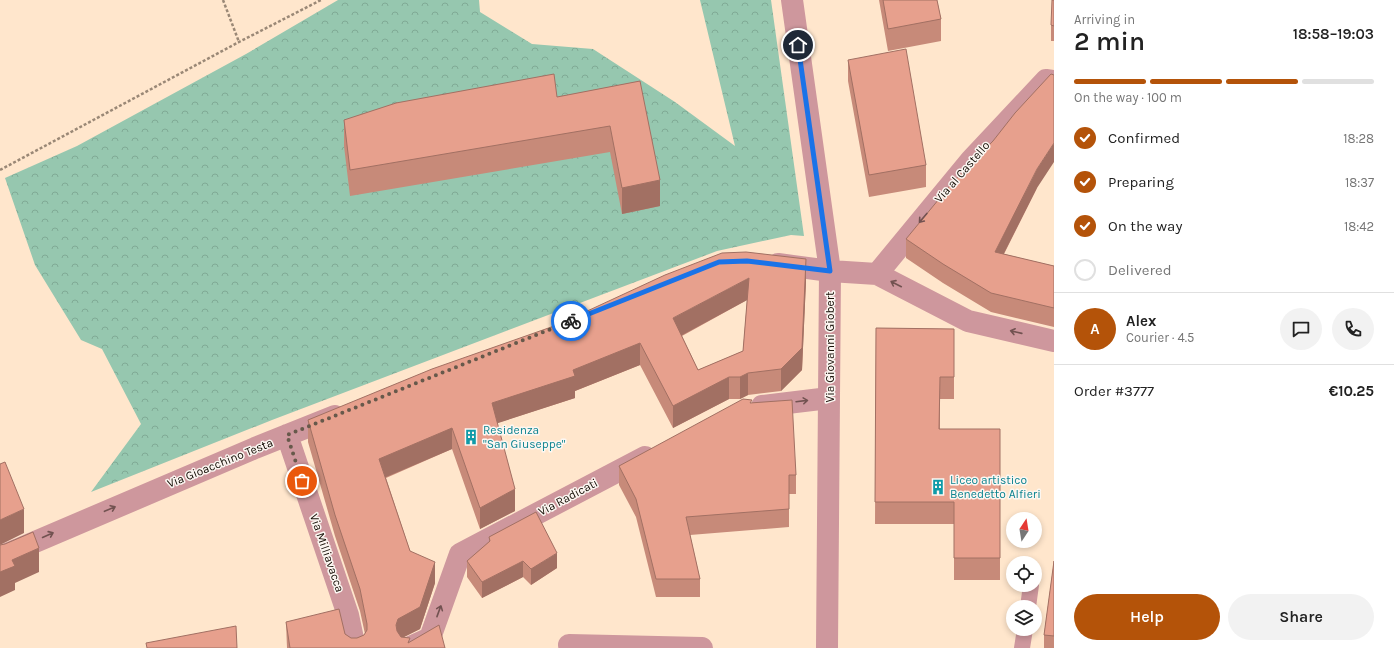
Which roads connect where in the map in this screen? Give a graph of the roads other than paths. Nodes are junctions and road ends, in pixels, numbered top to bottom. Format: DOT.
graph roads {
  1 [pos="792,0"];
  2 [pos="1054,81"];
  3 [pos="754,262"];
  4 [pos="830,271"];
  5 [pos="877,274"];
  6 [pos="1054,341"];
  7 [pos="830,398"];
  8 [pos="749,407"];
  9 [pos="353,409"];
  10 [pos="287,435"];
  11 [pos="664,447"];
  12 [pos="0,557"];
  13 [pos="1024,636"];
  14 [pos="569,645"];
  15 [pos="355,648"];
  16 [pos="408,648"];
  17 [pos="702,648"];
  18 [pos="827,648"];
  19 [pos="1022,648"];
  1 -- 4 [label="street, Via Giovanni Giobert"];
  2 -- 5 [label="street, Via al Castello, one-way"];
  3 -- 4 [label="street"];
  4 -- 5 [label="street"];
  4 -- 7 [label="street, Via Giovanni Giobert"];
  6 -- 5 [label="street, one-way"];
  8 -- 7 [label="street, one-way"];
  7 -- 18 [label="street, Via Giovanni Giobert"];
  9 -- 10 [label="street, Via Gioacchino Testa"];
  12 -- 10 [label="street, Via Gioacchino Testa, one-way"];
  10 -- 15 [label="street, Via Milliavacca"];
  16 -- 11 [label="street, Via Radicati, one-way"];
  13 -- 19 [label="lane"];
  14 -- 17 [label="street"];
}
